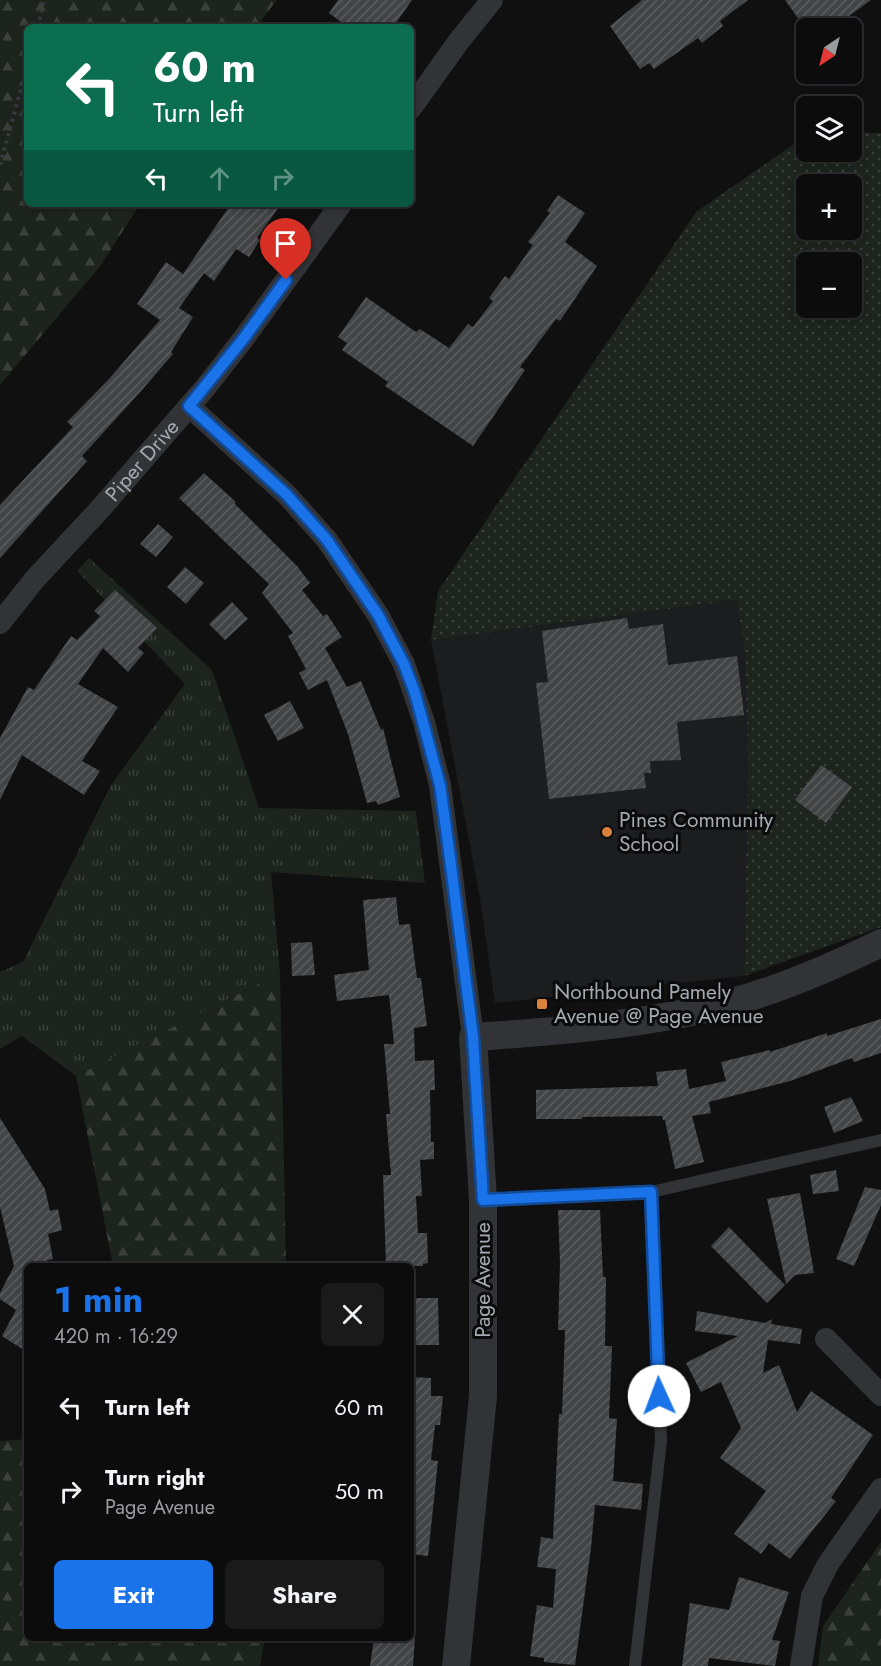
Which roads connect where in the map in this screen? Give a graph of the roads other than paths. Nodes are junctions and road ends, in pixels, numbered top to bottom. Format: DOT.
graph roads {
  1 [pos="492,0"];
  2 [pos="414,104"];
  3 [pos="339,207"];
  4 [pos="189,406"];
  5 [pos="0,623"];
  6 [pos="881,943"];
  7 [pos="473,1037"];
  8 [pos="881,1140"];
  9 [pos="651,1192"];
  10 [pos="483,1200"];
  11 [pos="826,1339"];
  12 [pos="881,1395"];
  13 [pos="881,1489"];
  14 [pos="456,1666"];
  15 [pos="635,1666"];
  16 [pos="801,1666"];
  1 -- 2 [label="street"];
  3 -- 4 [label="street, Piper Drive"];
  4 -- 5 [label="street, Piper Drive"];
  4 -- 7 [label="street, Page Avenue"];
  6 -- 7 [label="street"];
  7 -- 10 [label="street, Page Avenue"];
  8 -- 9 [label="lane"];
  9 -- 10 [label="lane"];
  9 -- 15 [label="lane"];
  10 -- 14 [label="street, Page Avenue"];
  11 -- 12 [label="street"];
  13 -- 16 [label="street"];
}
